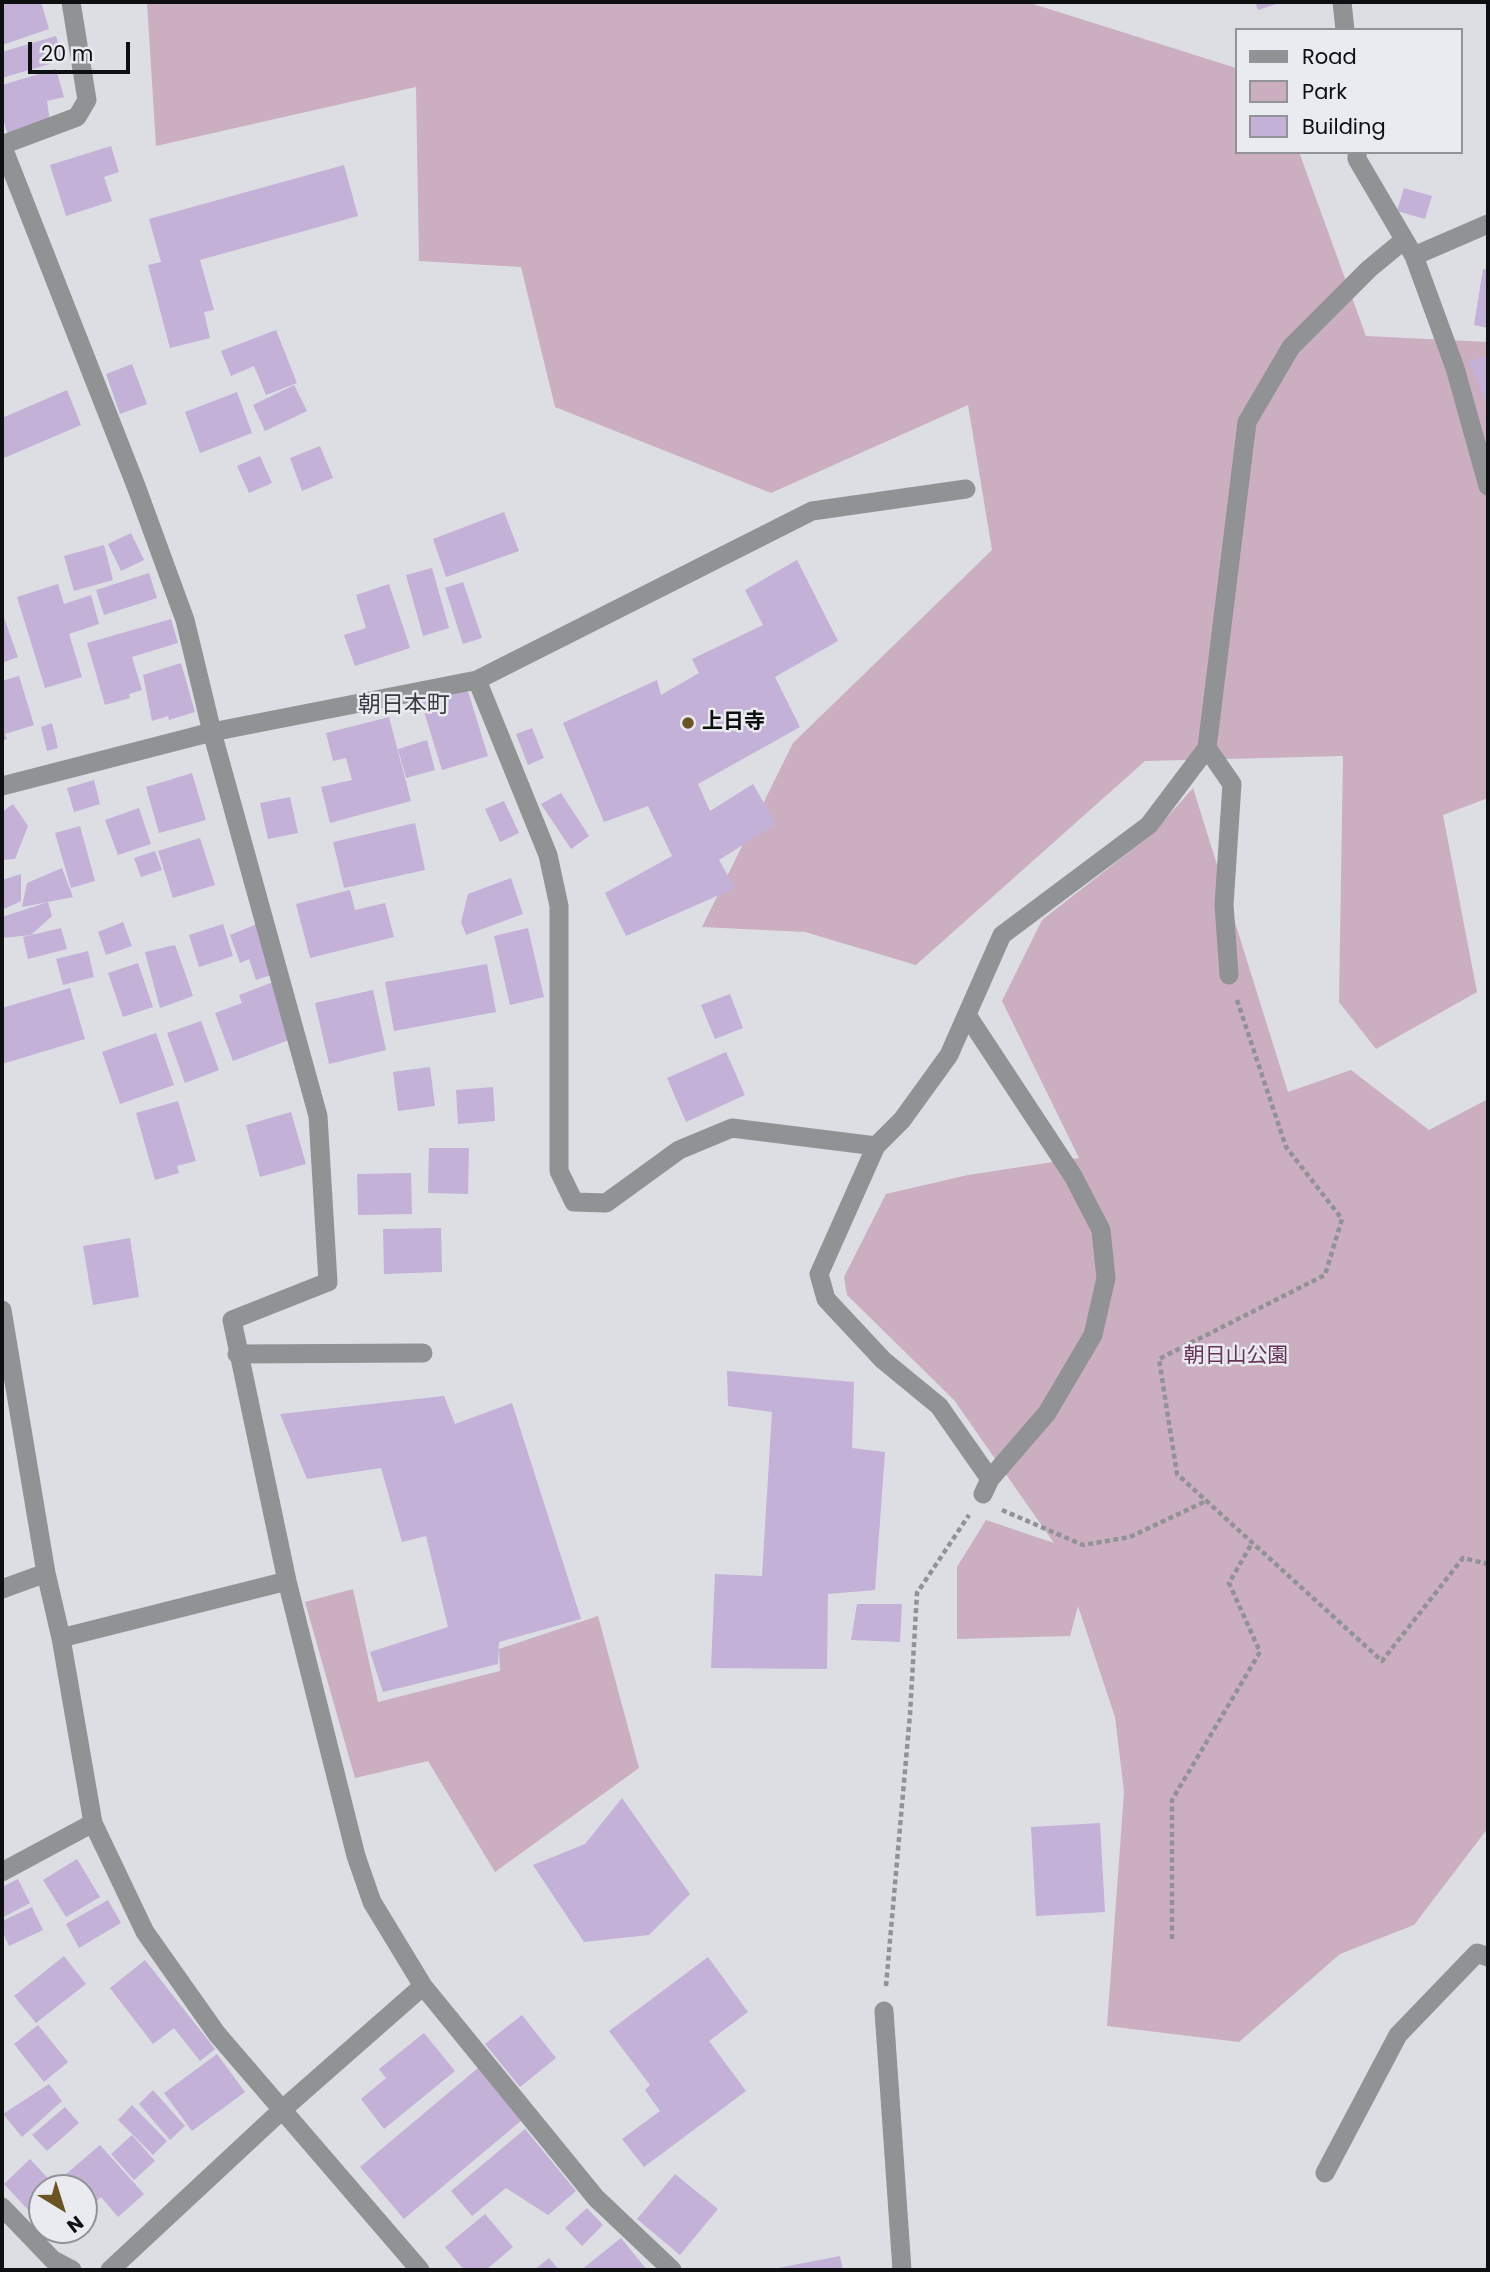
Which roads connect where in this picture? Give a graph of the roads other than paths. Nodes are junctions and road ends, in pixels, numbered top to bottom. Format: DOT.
graph roads {
  1 [pos="71,2"];
  2 [pos="1342,2"];
  3 [pos="1345,28"];
  4 [pos="2,145"];
  5 [pos="1357,154"];
  6 [pos="1488,224"];
  7 [pos="1409,248"];
  8 [pos="1488,486"];
  9 [pos="966,489"];
  10 [pos="477,680"];
  11 [pos="212,732"];
  12 [pos="1207,748"];
  13 [pos="2,786"];
  14 [pos="1229,975"];
  15 [pos="967,1015"];
  16 [pos="876,1146"];
  17 [pos="2,1310"];
  18 [pos="423,1353"];
  19 [pos="237,1354"];
  20 [pos="46,1573"];
  21 [pos="287,1581"];
  22 [pos="2,1588"];
  23 [pos="61,1638"];
  24 [pos="93,1824"];
  25 [pos="2,1872"];
  26 [pos="1488,1957"];
  27 [pos="423,1986"];
  28 [pos="884,2011"];
  29 [pos="283,2109"];
  30 [pos="1325,2173"];
  31 [pos="2,2207"];
  32 [pos="72,2270"];
  33 [pos="110,2270"];
  34 [pos="420,2270"];
  35 [pos="672,2270"];
  36 [pos="902,2270"];
  1 -- 4 [label="street"];
  2 -- 3 [label="street"];
  4 -- 11 [label="street"];
  5 -- 7 [label="street"];
  6 -- 7 [label="street"];
  7 -- 8 [label="street"];
  7 -- 12 [label="street"];
  9 -- 10 [label="street"];
  10 -- 11 [label="street"];
  10 -- 16 [label="street"];
  11 -- 13 [label="street"];
  11 -- 19 [label="street"];
  12 -- 14 [label="street"];
  12 -- 15 [label="street"];
  15 -- 16 [label="street"];
  15 -- 16 [label="street"];
  17 -- 20 [label="street"];
  18 -- 19 [label="street"];
  19 -- 21 [label="street"];
  20 -- 22 [label="street"];
  20 -- 23 [label="street"];
  21 -- 23 [label="street"];
  21 -- 27 [label="street"];
  23 -- 24 [label="street"];
  24 -- 25 [label="street"];
  24 -- 29 [label="street"];
  26 -- 30 [label="street"];
  27 -- 29 [label="street"];
  27 -- 35 [label="street"];
  28 -- 36 [label="street"];
  29 -- 33 [label="street"];
  29 -- 34 [label="street"];
  31 -- 32 [label="street"];
}
